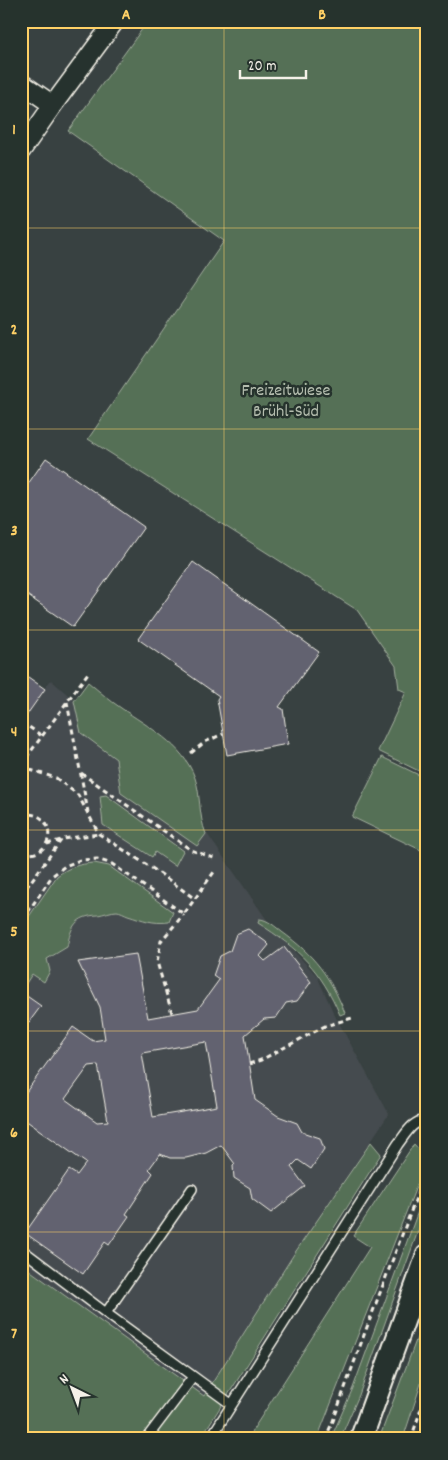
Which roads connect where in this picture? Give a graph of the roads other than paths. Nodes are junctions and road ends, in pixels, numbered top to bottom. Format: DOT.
graph roads {
  1 [pos="115,21"];
  2 [pos="21,83"];
  3 [pos="53,105"];
  4 [pos="21,151"];
  5 [pos="427,1121"];
  6 [pos="192,1189"];
  7 [pos="21,1249"];
  8 [pos="427,1256"];
  9 [pos="106,1313"];
  10 [pos="193,1377"];
  11 [pos="231,1404"];
  12 [pos="146,1439"];
  13 [pos="210,1439"];
  14 [pos="361,1439"];
  1 -- 3 [label="street"];
  2 -- 3 [label="street"];
  3 -- 4 [label="street"];
  5 -- 11 [label="lane"];
  6 -- 9 [label="lane"];
  7 -- 9 [label="lane"];
  8 -- 14 [label="street"];
  9 -- 10 [label="lane"];
  10 -- 11 [label="lane"];
  10 -- 12 [label="lane"];
  11 -- 13 [label="lane"];
}
